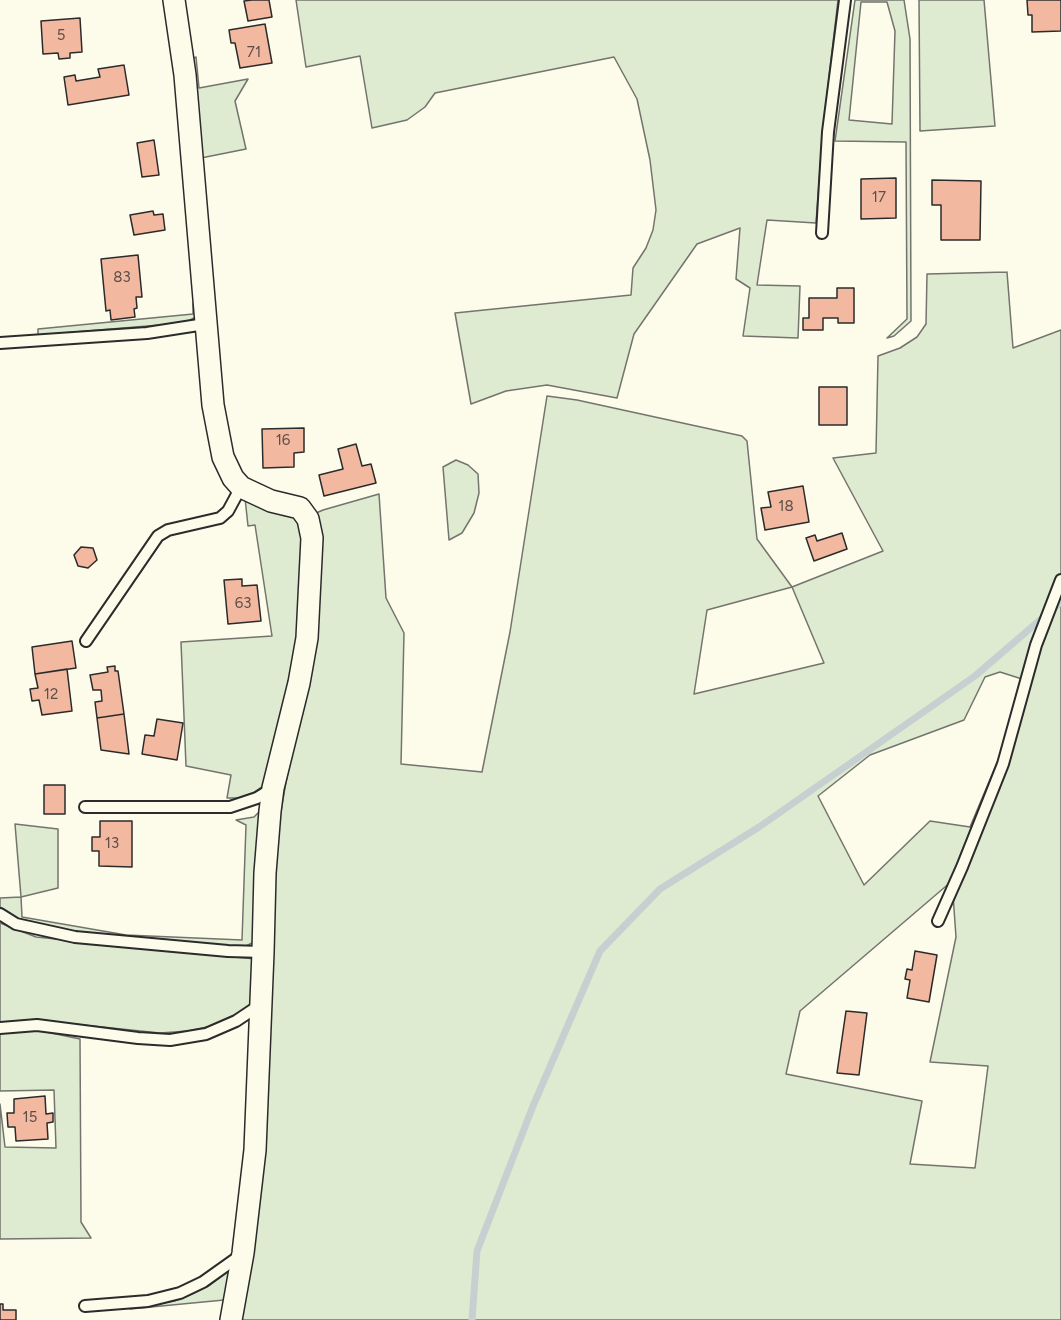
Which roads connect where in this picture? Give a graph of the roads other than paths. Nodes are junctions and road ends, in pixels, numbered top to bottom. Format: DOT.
graph roads {
  1 [pos="174,0"];
  2 [pos="845,0"];
  3 [pos="822,233"];
  4 [pos="205,324"];
  5 [pos="0,343"];
  6 [pos="241,487"];
  7 [pos="1059,585"];
  8 [pos="86,642"];
  9 [pos="273,788"];
  10 [pos="86,807"];
  11 [pos="0,914"];
  12 [pos="938,921"];
  13 [pos="264,952"];
  14 [pos="261,1005"];
  15 [pos="0,1028"];
  16 [pos="243,1253"];
  17 [pos="85,1306"];
  18 [pos="231,1320"];
  1 -- 4 [label="street"];
  2 -- 3 [label="lane"];
  4 -- 5 [label="lane"];
  4 -- 6 [label="street"];
  6 -- 8 [label="lane"];
  6 -- 9 [label="street"];
  7 -- 12 [label="lane"];
  9 -- 10 [label="lane"];
  9 -- 13 [label="street"];
  11 -- 13 [label="lane"];
  13 -- 14 [label="street"];
  14 -- 15 [label="lane"];
  14 -- 16 [label="street"];
  16 -- 17 [label="lane"];
  16 -- 18 [label="street"];
}
